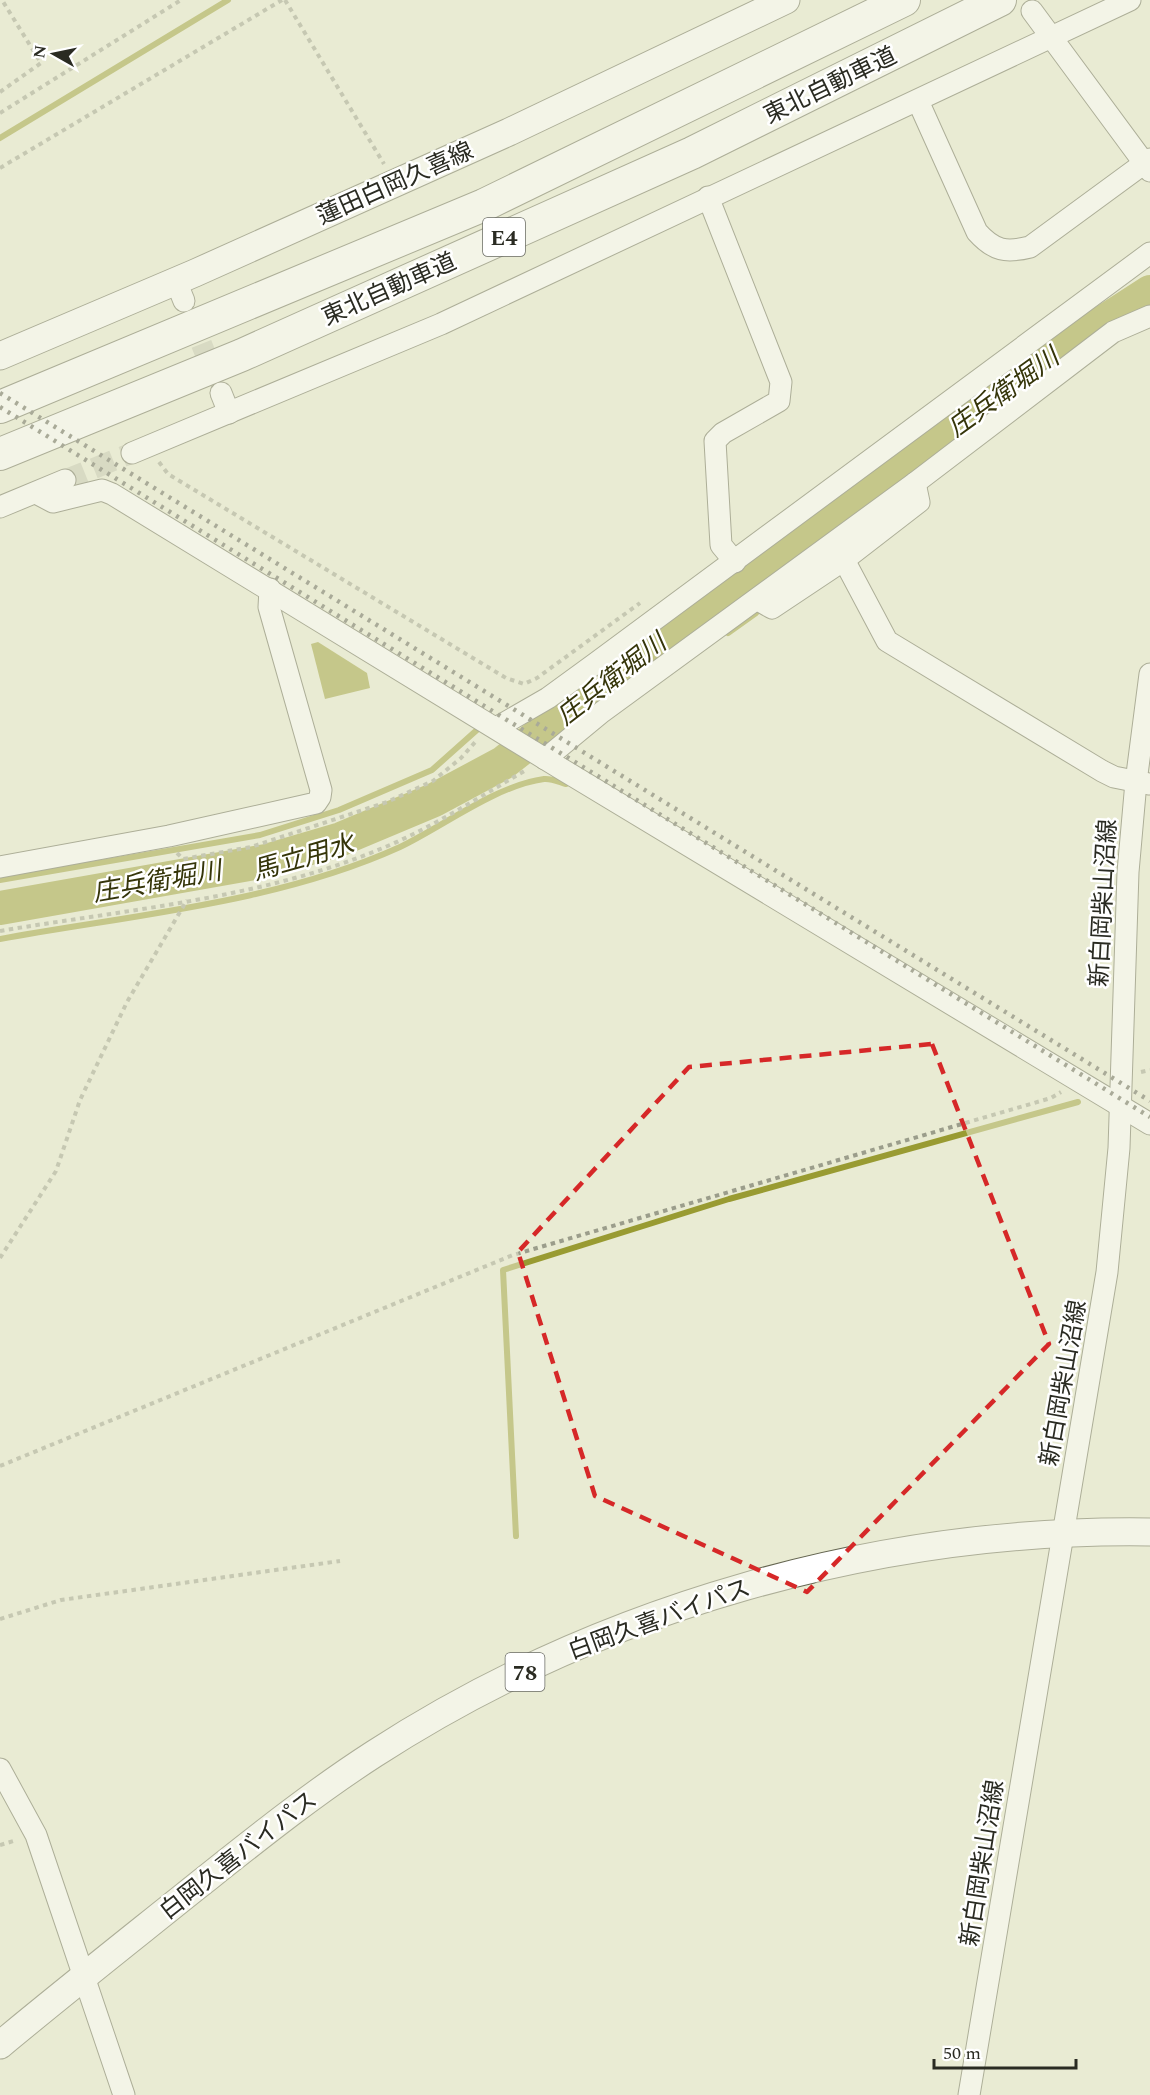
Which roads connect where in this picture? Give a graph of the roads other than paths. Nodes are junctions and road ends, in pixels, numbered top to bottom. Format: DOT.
graph roads {
  1 [pos="786,0"];
  2 [pos="904,0"];
  3 [pos="1000,0"];
  4 [pos="1130,0"];
  5 [pos="1032,11"];
  6 [pos="1050,38"];
  7 [pos="918,101"];
  8 [pos="1148,165"];
  9 [pos="708,197"];
  10 [pos="1150,254"];
  11 [pos="1150,316"];
  12 [pos="0,356"];
  13 [pos="221,393"];
  14 [pos="0,407"];
  15 [pos="229,413"];
  16 [pos="132,453"];
  17 [pos="0,454"];
  18 [pos="65,480"];
  19 [pos="915,483"];
  20 [pos="36,493"];
  21 [pos="0,507"];
  22 [pos="844,560"];
  23 [pos="735,562"];
  24 [pos="270,589"];
  25 [pos="758,600"];
  26 [pos="1150,674"];
  27 [pos="500,731"];
  28 [pos="540,757"];
  29 [pos="1143,783"];
  30 [pos="0,867"];
  31 [pos="1121,1105"];
  32 [pos="1150,1124"];
  33 [pos="1063,1532"];
  34 [pos="1150,1532"];
  35 [pos="0,1768"];
  36 [pos="85,1975"];
  37 [pos="0,2045"];
  38 [pos="124,2095"];
  39 [pos="969,2095"];
  1 -- 12 [label="main road, 蓮田白岡久喜線"];
  2 -- 14 [label="highway, 東北自動車道 / E4"];
  3 -- 17 [label="highway, 東北自動車道 / E4"];
  4 -- 6 [label="street"];
  5 -- 6 [label="street"];
  6 -- 7 [label="street"];
  6 -- 8 [label="street"];
  7 -- 8 [label="street"];
  7 -- 9 [label="street"];
  9 -- 15 [label="street"];
  9 -- 23 [label="street"];
  10 -- 23 [label="street"];
  11 -- 19 [label="street"];
  13 -- 15 [label="street"];
  15 -- 16 [label="street"];
  18 -- 20 [label="street"];
  19 -- 22 [label="street"];
  19 -- 25 [label="street"];
  20 -- 21 [label="street"];
  20 -- 24 [label="street"];
  22 -- 25 [label="street"];
  22 -- 29 [label="street"];
  23 -- 27 [label="street"];
  24 -- 27 [label="street"];
  24 -- 30 [label="street"];
  25 -- 28 [label="street"];
  26 -- 29 [label="street, 新白岡柴山沼線"];
  27 -- 28 [label="street"];
  28 -- 31 [label="street"];
  29 -- 31 [label="street, 新白岡柴山沼線"];
  31 -- 32 [label="street"];
  31 -- 33 [label="street, 新白岡柴山沼線"];
  33 -- 34 [label="main road, 白岡久喜バイパス / 78"];
  33 -- 36 [label="main road, 白岡久喜バイパス / 78"];
  33 -- 39 [label="street, 新白岡柴山沼線"];
  35 -- 36 [label="street"];
  36 -- 37 [label="main road, 白岡久喜バイパス / 78"];
  36 -- 38 [label="street"];
}
